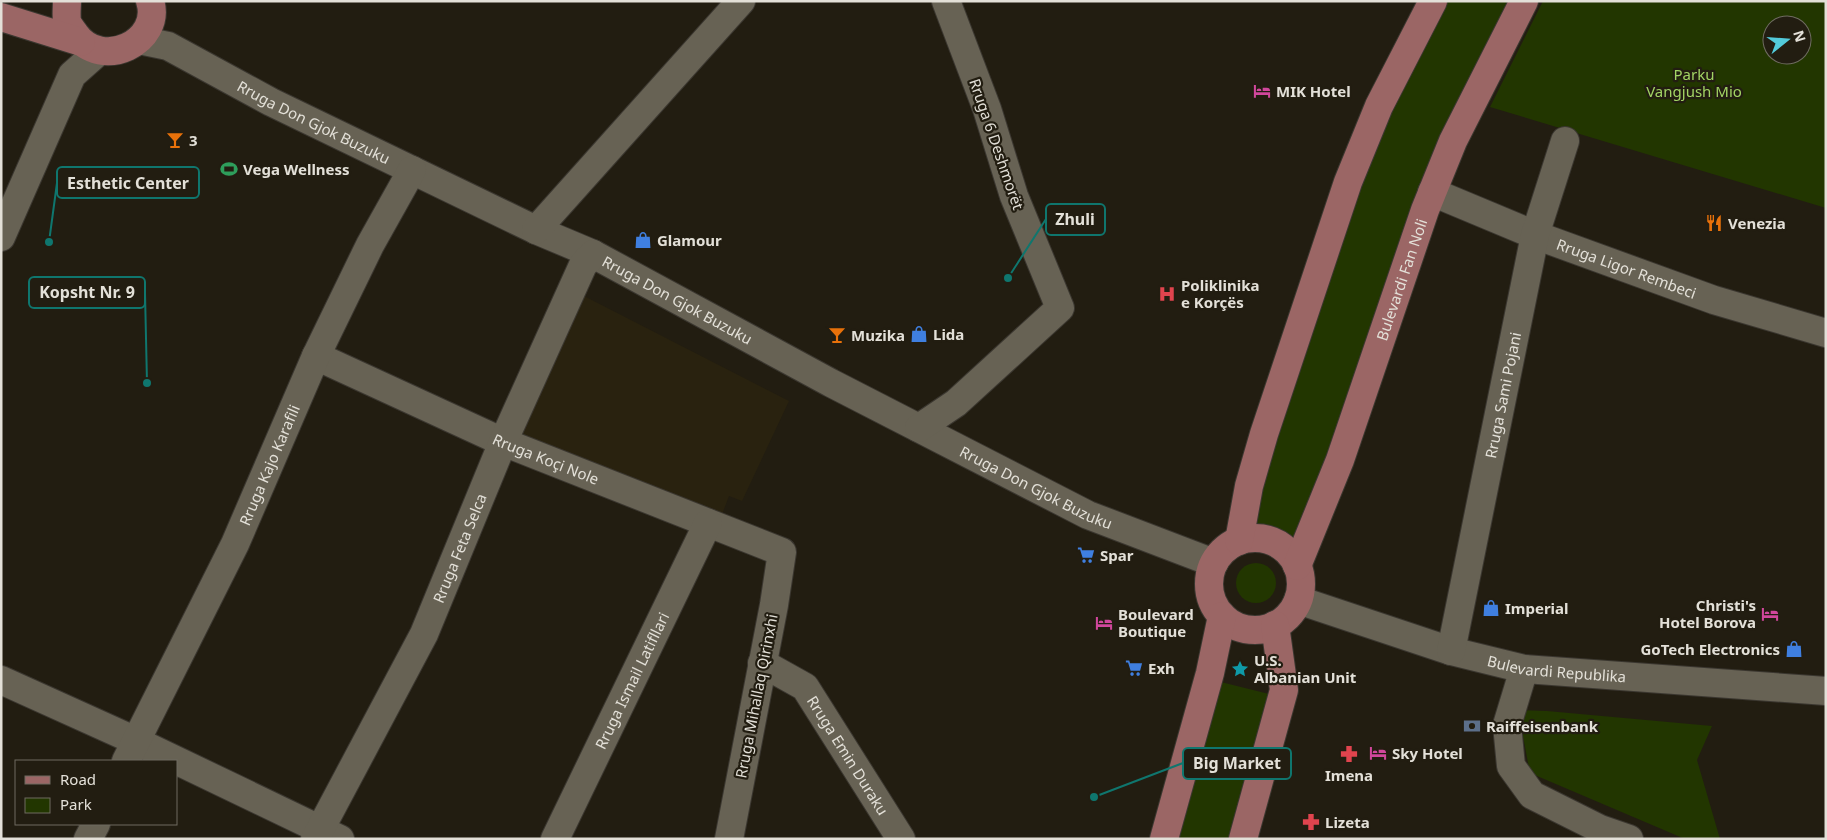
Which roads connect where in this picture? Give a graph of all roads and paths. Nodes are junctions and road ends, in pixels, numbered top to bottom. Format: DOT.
graph roads {
  1 [pos="67,1"];
  2 [pos="741,1"];
  3 [pos="946,1"];
  4 [pos="1433,1"];
  5 [pos="1524,1"];
  6 [pos="152,3"];
  7 [pos="1,17"];
  8 [pos="139,40"];
  9 [pos="90,47"];
  10 [pos="1565,141"];
  11 [pos="412,170"];
  12 [pos="1432,192"];
  13 [pos="4,221"];
  14 [pos="536,230"];
  15 [pos="1535,235"];
  16 [pos="593,254"];
  17 [pos="1826,333"];
  18 [pos="316,356"];
  19 [pos="919,428"];
  20 [pos="503,442"];
  21 [pos="708,523"];
  22 [pos="1239,541"];
  23 [pos="782,552"];
  24 [pos="1214,563"];
  25 [pos="1297,566"];
  26 [pos="1298,600"];
  27 [pos="1222,616"];
  28 [pos="1275,625"];
  29 [pos="1451,651"];
  30 [pos="762,663"];
  31 [pos="1524,669"];
  32 [pos="1,680"];
  33 [pos="1826,691"];
  34 [pos="131,751"];
  35 [pos="152,760"];
  36 [pos="178,772"];
  37 [pos="95,825"];
  38 [pos="325,836"];
  39 [pos="88,839"];
  40 [pos="555,839"];
  41 [pos="729,839"];
  42 [pos="900,839"];
  43 [pos="1164,839"];
  44 [pos="1243,839"];
  45 [pos="1630,839"];
  1 -- 9 [label="main road"];
  2 -- 14 [label="street"];
  3 -- 19 [label="street, Rruga 6 Deshmorët"];
  4 -- 22 [label="main road"];
  5 -- 12 [label="main road, Bulevardi Fan Noli"];
  6 -- 8 [label="main road"];
  7 -- 9 [label="main road"];
  8 -- 9 [label="main road"];
  8 -- 11 [label="street, Rruga Don Gjok Buzuku"];
  9 -- 13 [label="street"];
  10 -- 15 [label="street, Rruga Sami Pojani"];
  11 -- 14 [label="street, Rruga Don Gjok Buzuku"];
  11 -- 18 [label="street, Rruga Kajo Karafili"];
  12 -- 15 [label="street, Rruga Ligor Rembeci"];
  12 -- 25 [label="main road, Bulevardi Fan Noli"];
  14 -- 16 [label="street, Rruga Don Gjok Buzuku"];
  15 -- 17 [label="street, Rruga Ligor Rembeci"];
  15 -- 29 [label="street, Rruga Sami Pojani"];
  16 -- 19 [label="street, Rruga Don Gjok Buzuku"];
  16 -- 20 [label="street, Rruga Feta Selca"];
  18 -- 20 [label="street, Rruga Koçi Nole"];
  18 -- 34 [label="street, Rruga Kajo Karafili"];
  19 -- 24 [label="street, Rruga Don Gjok Buzuku"];
  20 -- 21 [label="street, Rruga Koçi Nole"];
  20 -- 38 [label="street, Rruga Feta Selca"];
  21 -- 23 [label="street, Rruga Koçi Nole"];
  21 -- 40 [label="street, Rruga Ismail Latifllari"];
  22 -- 24 [label="main road"];
  22 -- 25 [label="main road"];
  23 -- 30 [label="street, Rruga Mihallaq Qirinxhi"];
  24 -- 27 [label="main road"];
  25 -- 26 [label="main road"];
  26 -- 28 [label="main road"];
  26 -- 29 [label="street, Bulevardi Republika"];
  27 -- 28 [label="main road"];
  27 -- 43 [label="main road"];
  28 -- 44 [label="main road"];
  29 -- 31 [label="street, Bulevardi Republika"];
  30 -- 41 [label="street, Rruga Mihallaq Qirinxhi"];
  30 -- 42 [label="street, Rruga Emin Duraku"];
  31 -- 33 [label="street, Bulevardi Republika"];
  31 -- 45 [label="street"];
  32 -- 34 [label="street"];
  34 -- 35 [label="street"];
  36 -- 38 [label="street"];
  37 -- 39 [label="street"];
}
